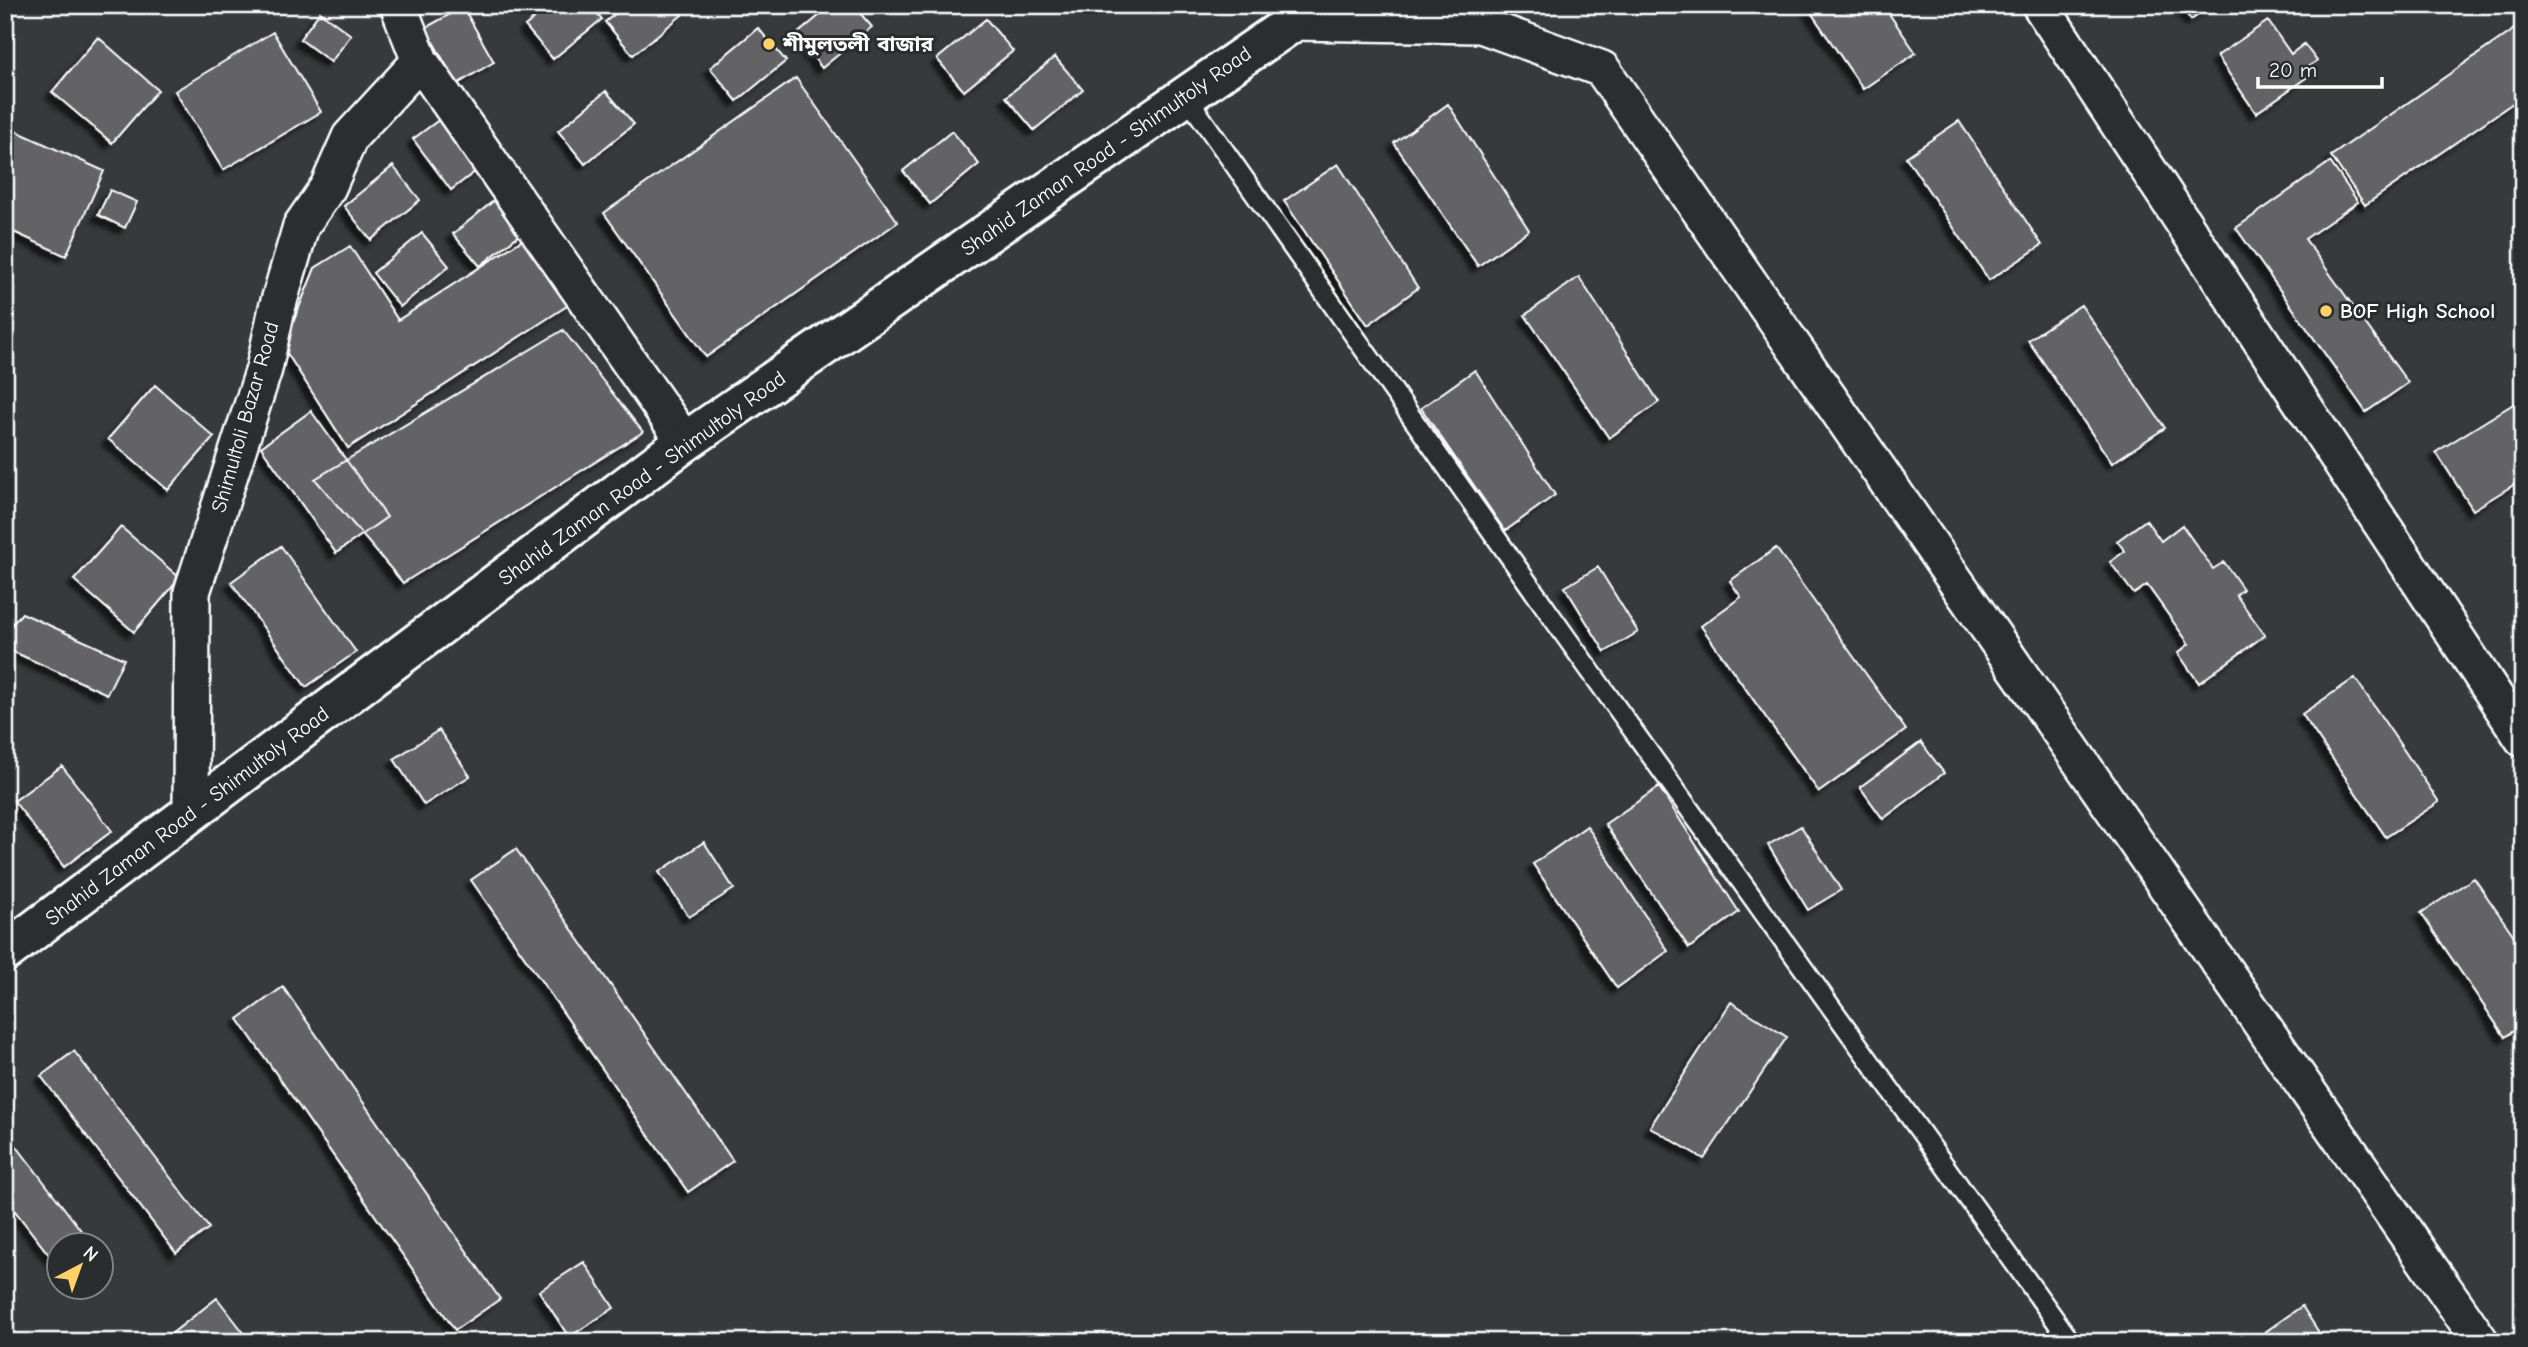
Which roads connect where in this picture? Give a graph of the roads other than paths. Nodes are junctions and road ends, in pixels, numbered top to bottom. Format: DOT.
graph roads {
  1 [pos="397,5"];
  2 [pos="2040,5"];
  3 [pos="1297,11"];
  4 [pos="420,61"];
  5 [pos="1185,96"];
  6 [pos="685,442"];
  7 [pos="2523,738"];
  8 [pos="191,813"];
  9 [pos="5,952"];
  10 [pos="2071,1342"];
  11 [pos="2481,1342"];
  1 -- 4 [label="street"];
  2 -- 7 [label="street"];
  3 -- 5 [label="main road, Shahid Zaman Road - Shimultoly Road"];
  3 -- 11 [label="street"];
  4 -- 6 [label="street"];
  4 -- 8 [label="street, Shimultoli Bazar Road"];
  5 -- 6 [label="main road, Shahid Zaman Road - Shimultoly Road"];
  5 -- 10 [label="lane"];
  6 -- 8 [label="main road, Shahid Zaman Road - Shimultoly Road"];
  8 -- 9 [label="main road, Shahid Zaman Road - Shimultoly Road"];
}
